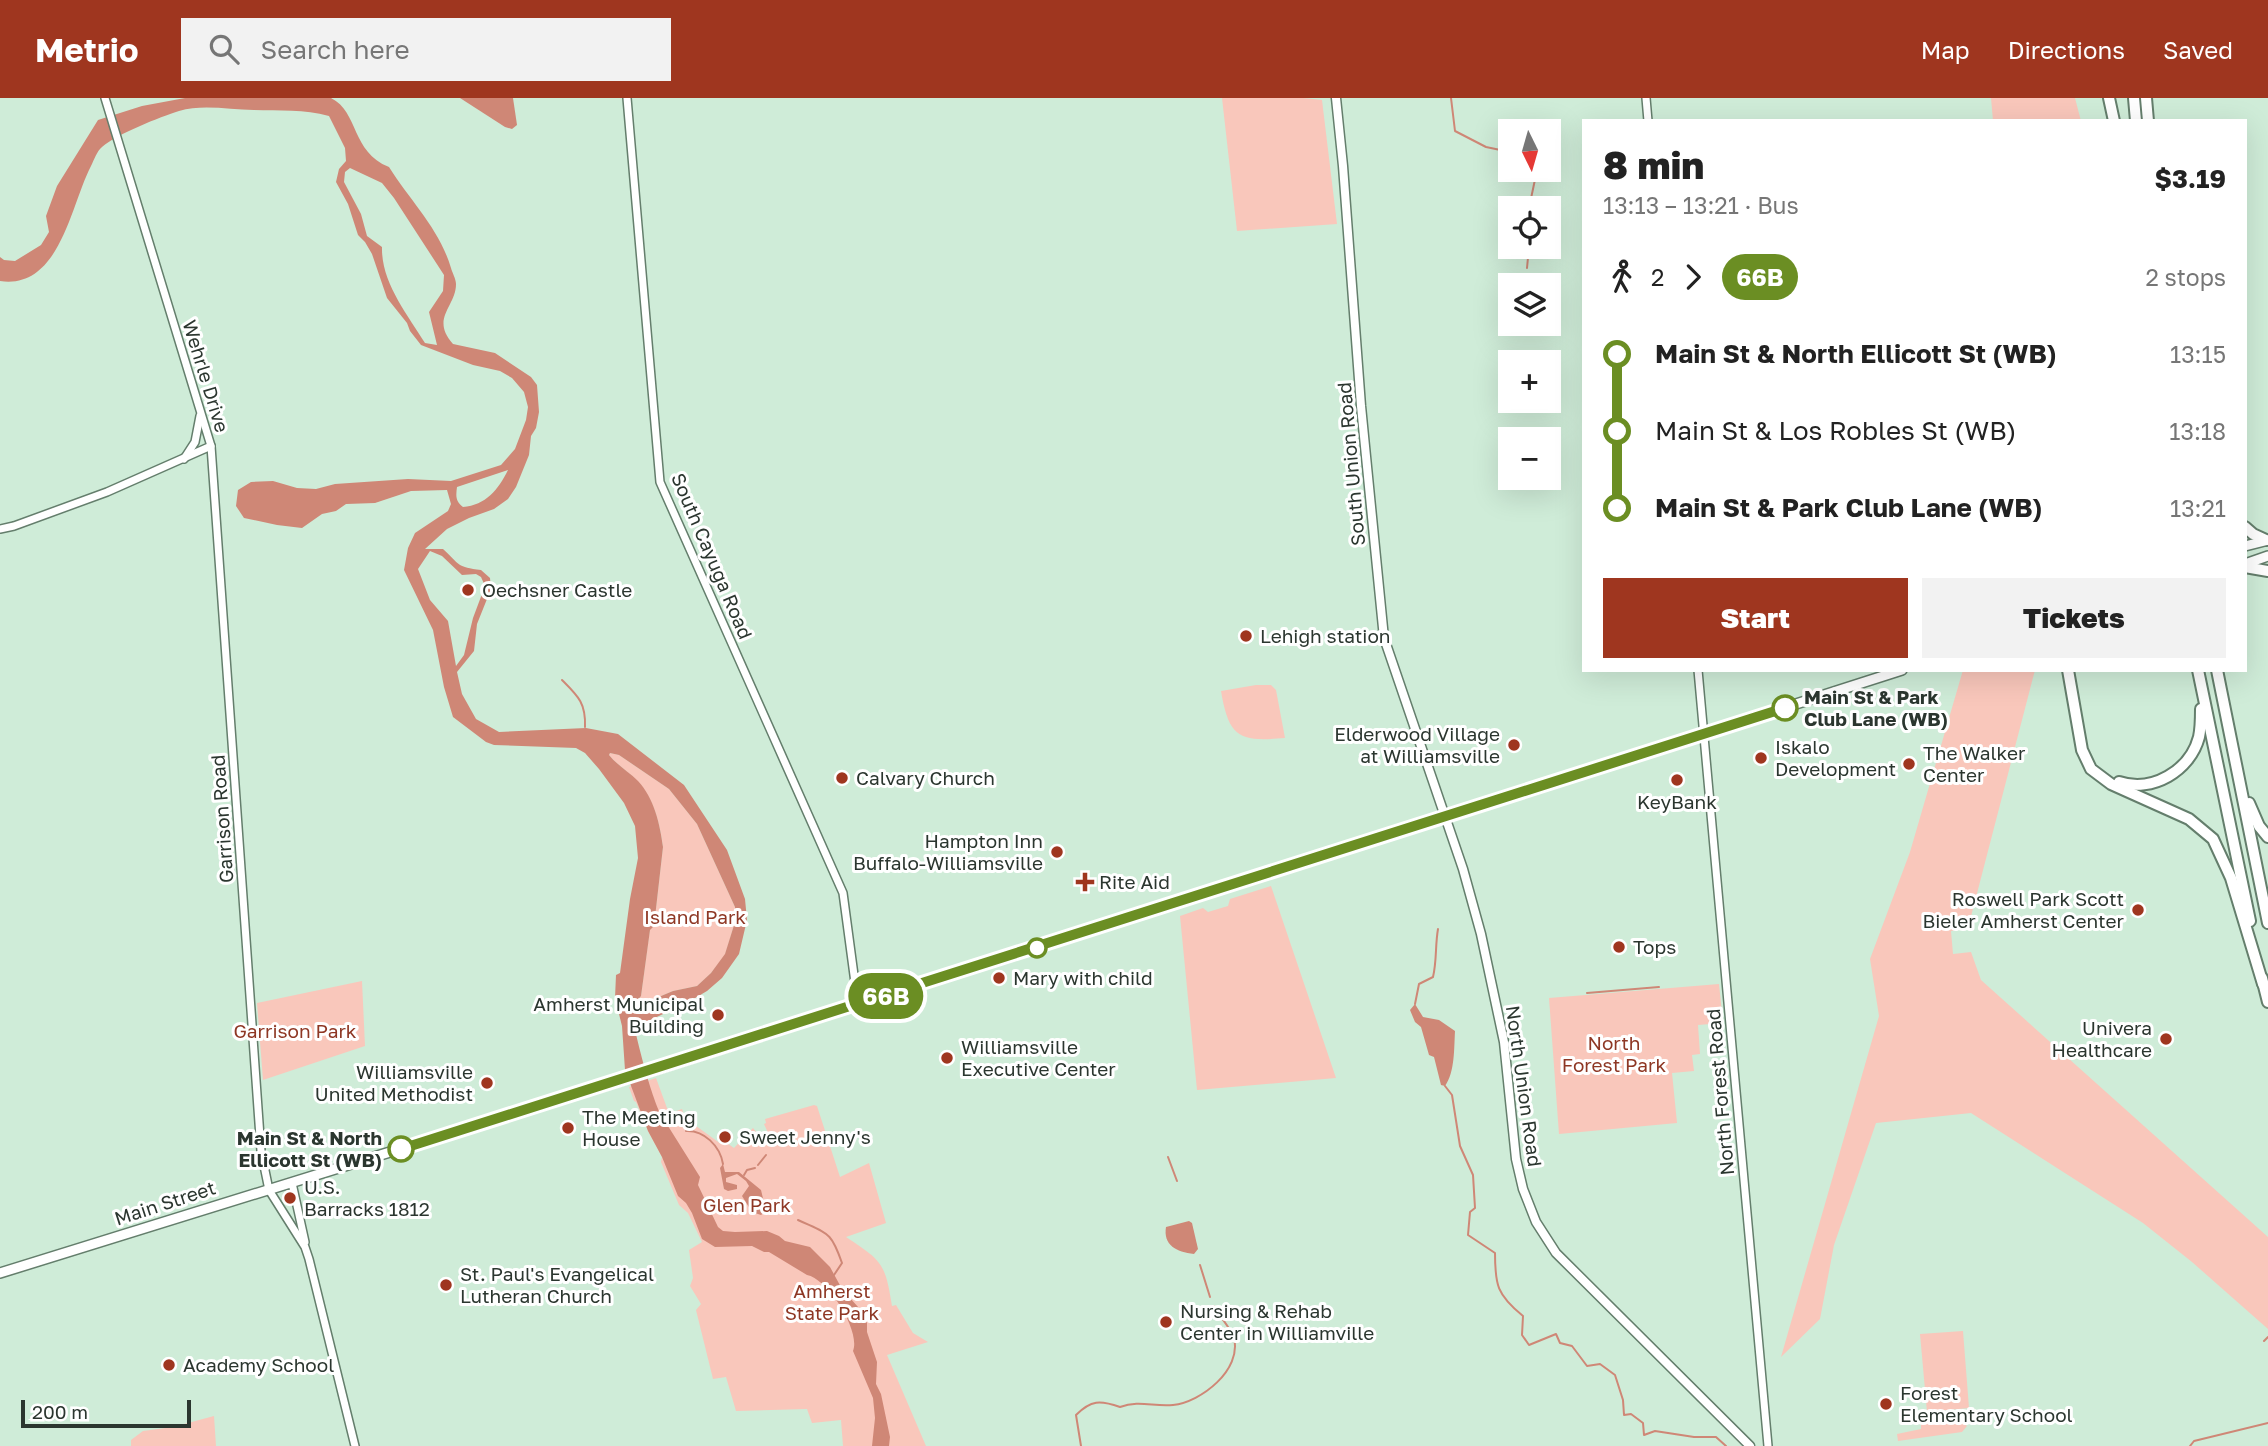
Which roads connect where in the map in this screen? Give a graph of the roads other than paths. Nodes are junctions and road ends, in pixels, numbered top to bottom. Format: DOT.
graph roads {
  1 [pos="105,98"];
  2 [pos="627,98"];
  3 [pos="1336,98"];
  4 [pos="1646,98"];
  5 [pos="2109,98"];
  6 [pos="2146,98"];
  7 [pos="2133,99"];
  8 [pos="1648,119"];
  9 [pos="2114,119"];
  10 [pos="2136,119"];
  11 [pos="2148,119"];
  12 [pos="201,412"];
  13 [pos="211,446"];
  14 [pos="184,459"];
  15 [pos="0,529"];
  16 [pos="2247,529"];
  17 [pos="2267,540"];
  18 [pos="2247,545"];
  19 [pos="2268,554"];
  20 [pos="2247,564"];
  21 [pos="2247,565"];
  22 [pos="2268,571"];
  23 [pos="1698,672"];
  24 [pos="1896,672"];
  25 [pos="2070,672"];
  26 [pos="2070,672"];
  27 [pos="2198,672"];
  28 [pos="2217,672"];
  29 [pos="2201,685"];
  30 [pos="1703,734"];
  31 [pos="2239,778"];
  32 [pos="1446,817"];
  33 [pos="2268,837"];
  34 [pos="2268,923"];
  35 [pos="2263,984"];
  36 [pos="2268,1002"];
  37 [pos="858,1005"];
  38 [pos="292,1182"];
  39 [pos="269,1189"];
  40 [pos="305,1247"];
  41 [pos="0,1273"];
  42 [pos="355,1446"];
  43 [pos="1750,1446"];
  44 [pos="1768,1446"];
  1 -- 12 [label="street, Wehrle Drive"];
  2 -- 37 [label="street, South Cayuga Road"];
  3 -- 32 [label="main road, South Union Road"];
  4 -- 8 [label="street"];
  5 -- 9 [label="highway"];
  6 -- 11 [label="highway"];
  7 -- 10 [label="highway"];
  12 -- 13 [label="street, Wehrle Drive"];
  12 -- 14 [label="street"];
  13 -- 14 [label="street, Wehrle Drive"];
  13 -- 39 [label="street, Garrison Road"];
  14 -- 15 [label="street, Wehrle Drive"];
  16 -- 17 [label="highway"];
  17 -- 18 [label="main road"];
  19 -- 20 [label="main road"];
  21 -- 22 [label="highway"];
  23 -- 30 [label="street, North Forest Road"];
  24 -- 30 [label="main road, Main Street"];
  25 -- 29 [label="highway"];
  26 -- 35 [label="highway"];
  27 -- 29 [label="highway"];
  28 -- 31 [label="highway"];
  29 -- 35 [label="highway"];
  30 -- 32 [label="main road, Main Street"];
  30 -- 44 [label="street, North Forest Road"];
  31 -- 33 [label="highway"];
  31 -- 34 [label="highway"];
  32 -- 37 [label="main road, Main Street"];
  32 -- 43 [label="main road, North Union Road"];
  35 -- 36 [label="highway"];
  37 -- 38 [label="main road, Main Street"];
  38 -- 39 [label="main road, Main Street"];
  38 -- 40 [label="street"];
  39 -- 40 [label="street"];
  39 -- 41 [label="main road, Main Street"];
  40 -- 42 [label="street"];
}
